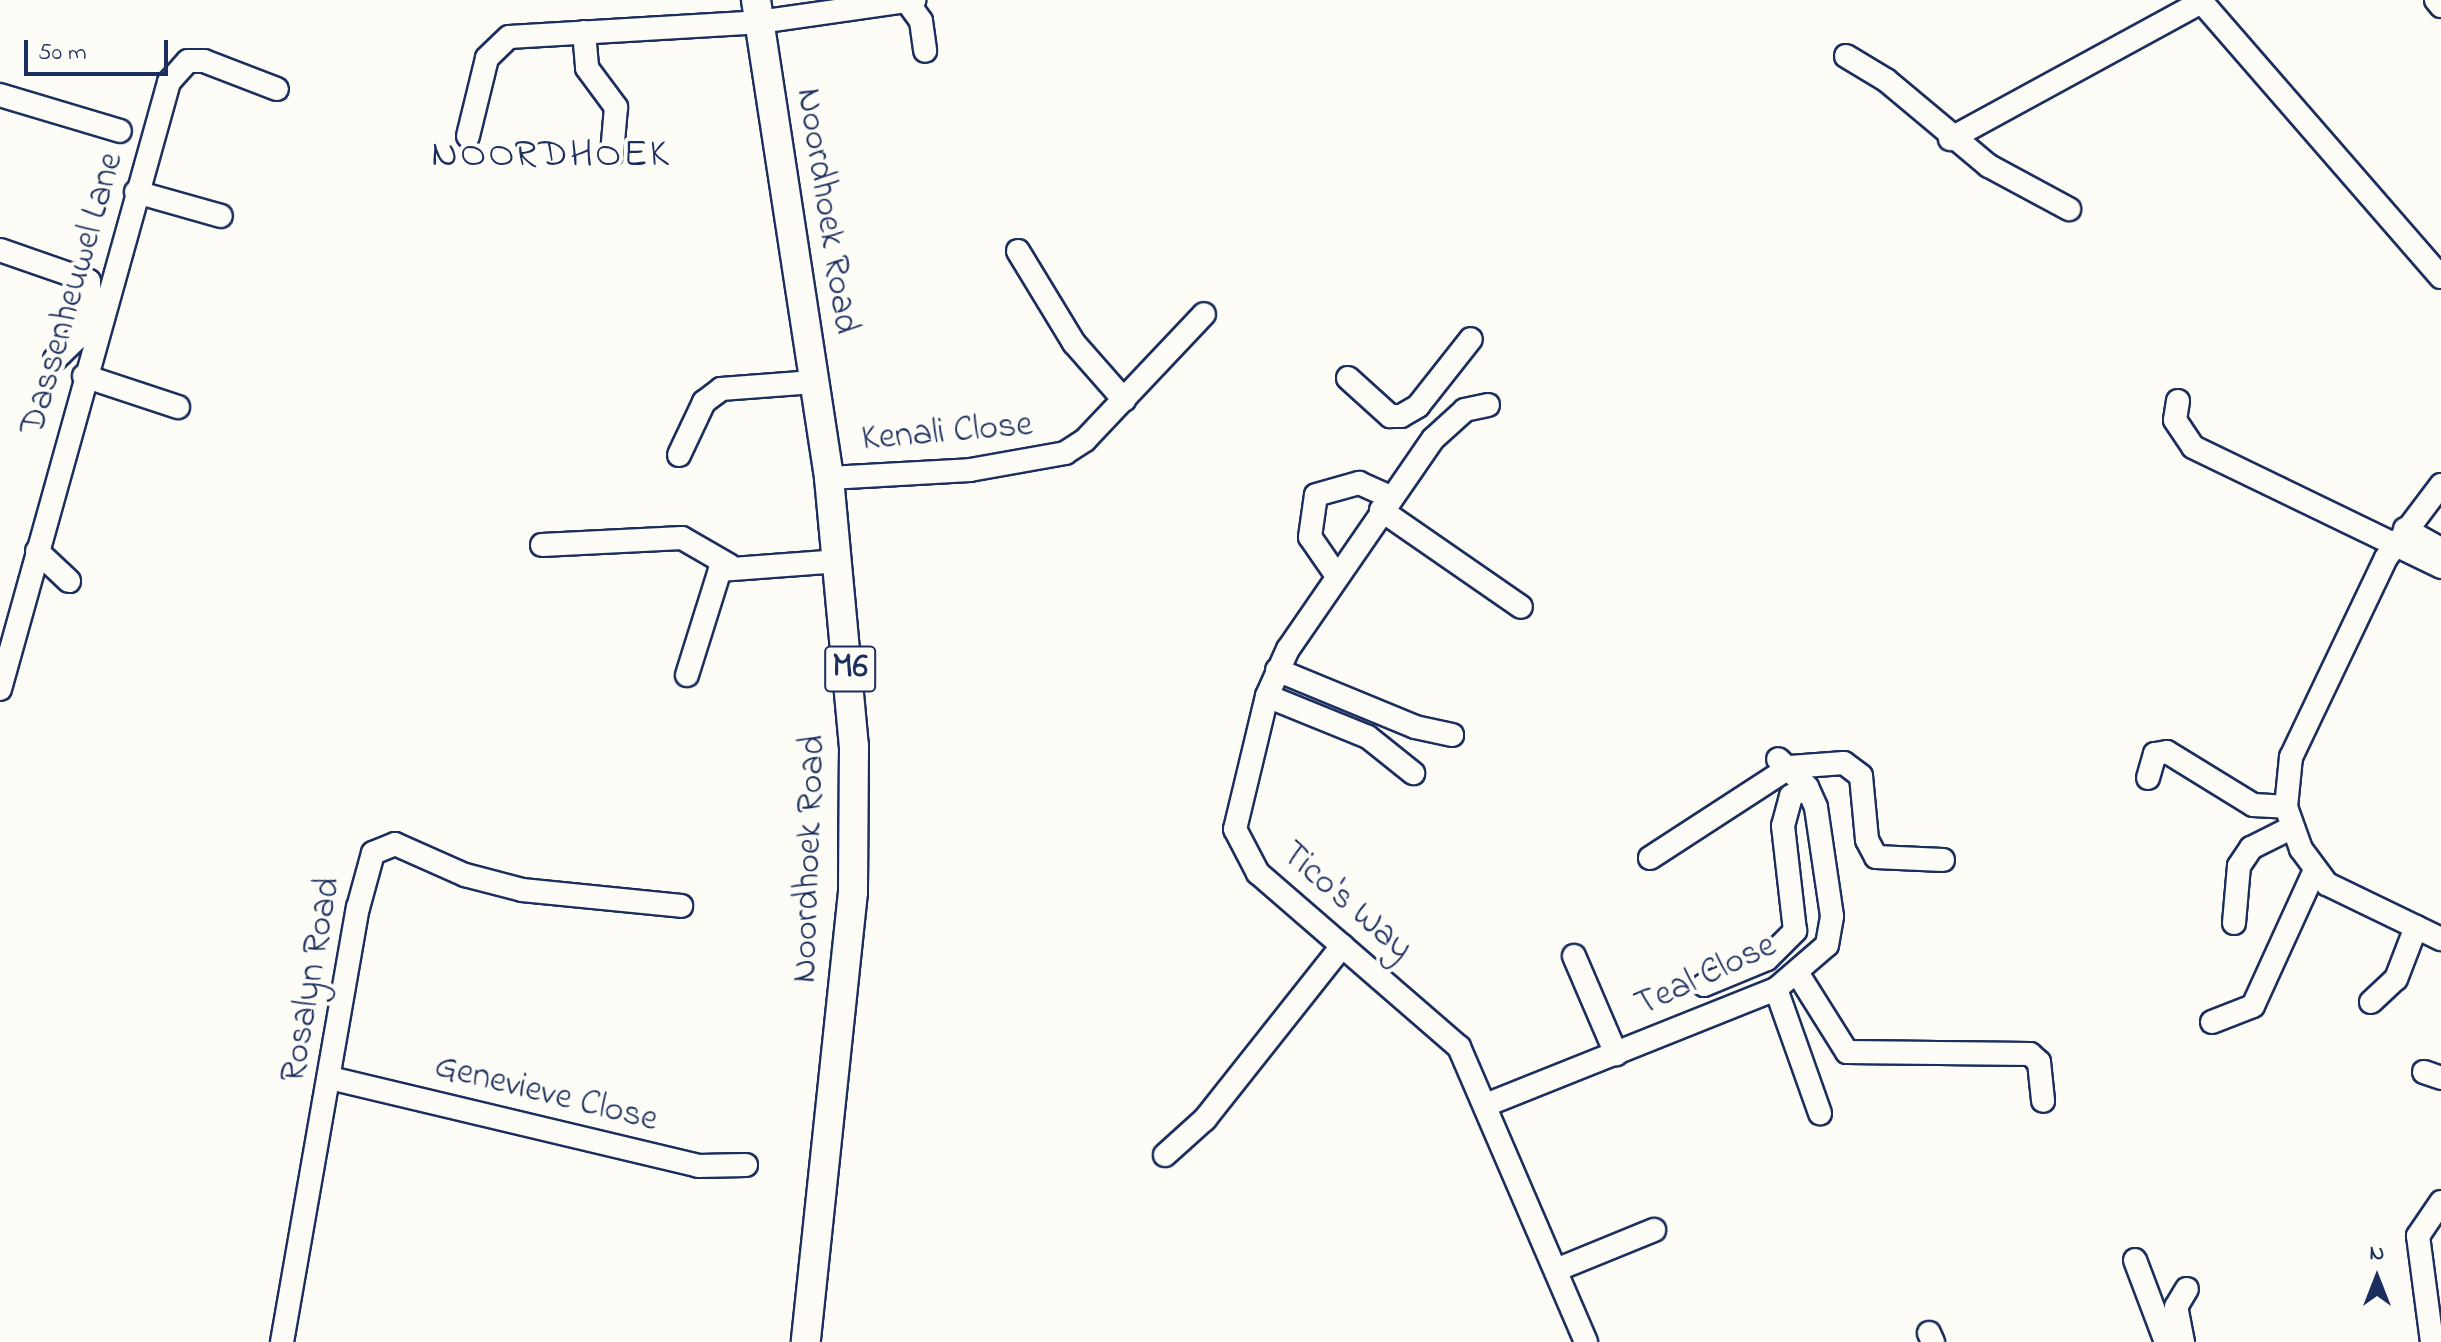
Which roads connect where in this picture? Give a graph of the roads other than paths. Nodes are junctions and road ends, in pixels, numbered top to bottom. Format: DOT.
graph roads {
  1 [pos="2436,0"];
  2 [pos="2200,1"];
  3 [pos="911,2"];
  4 [pos="2441,6"];
  5 [pos="758,11"];
  6 [pos="584,32"];
  7 [pos="925,51"];
  8 [pos="1846,56"];
  9 [pos="277,89"];
  10 [pos="0,95"];
  11 [pos="120,131"];
  12 [pos="468,136"];
  13 [pos="1950,139"];
  14 [pos="612,154"];
  15 [pos="136,192"];
  16 [pos="2069,209"];
  17 [pos="221,216"];
  18 [pos="0,250"];
  19 [pos="1018,251"];
  20 [pos="2441,277"];
  21 [pos="1204,314"];
  22 [pos="1471,339"];
  23 [pos="55,359"];
  24 [pos="84,376"];
  25 [pos="1348,378"];
  26 [pos="814,382"];
  27 [pos="1124,400"];
  28 [pos="2178,401"];
  29 [pos="1488,405"];
  30 [pos="1418,406"];
  31 [pos="178,407"];
  32 [pos="1443,428"];
  33 [pos="679,455"];
  34 [pos="829,478"];
  35 [pos="2441,485"];
  36 [pos="1386,503"];
  37 [pos="2400,535"];
  38 [pos="542,545"];
  39 [pos="2441,549"];
  40 [pos="37,551"];
  41 [pos="839,561"];
  42 [pos="729,565"];
  43 [pos="2441,567"];
  44 [pos="1337,576"];
  45 [pos="69,581"];
  46 [pos="1521,607"];
  47 [pos="1277,670"];
  48 [pos="687,675"];
  49 [pos="0,689"];
  50 [pos="1267,696"];
  51 [pos="1452,735"];
  52 [pos="1784,763"];
  53 [pos="1413,773"];
  54 [pos="2148,778"];
  55 [pos="1807,787"];
  56 [pos="2288,817"];
  57 [pos="1650,858"];
  58 [pos="1943,860"];
  59 [pos="2314,872"];
  60 [pos="681,906"];
  61 [pos="2234,923"];
  62 [pos="2416,927"];
  63 [pos="2441,939"];
  64 [pos="1342,946"];
  65 [pos="1574,956"];
  66 [pos="1798,974"];
  67 [pos="1704,985"];
  68 [pos="1776,989"];
  69 [pos="2371,1002"];
  70 [pos="2212,1022"];
  71 [pos="1616,1054"];
  72 [pos="330,1078"];
  73 [pos="2043,1101"];
  74 [pos="1486,1105"];
  75 [pos="1820,1113"];
  76 [pos="1165,1155"];
  77 [pos="746,1165"];
  78 [pos="2441,1202"];
  79 [pos="1654,1230"];
  80 [pos="2135,1260"];
  81 [pos="1556,1270"];
  82 [pos="2187,1289"];
  83 [pos="282,1342"];
  84 [pos="806,1342"];
  85 [pos="1586,1342"];
  86 [pos="2166,1342"];
  87 [pos="2183,1342"];
  88 [pos="2432,1342"];
  1 -- 4 [label="street"];
  2 -- 13 [label="street"];
  2 -- 20 [label="street"];
  3 -- 5 [label="street"];
  3 -- 7 [label="street"];
  5 -- 6 [label="street"];
  5 -- 26 [label="main road, Noordhoek Road / M6"];
  6 -- 12 [label="street"];
  6 -- 14 [label="street"];
  8 -- 13 [label="street"];
  9 -- 15 [label="street, Dassenheuwel Lane"];
  10 -- 11 [label="street"];
  13 -- 16 [label="street"];
  15 -- 17 [label="street"];
  15 -- 24 [label="street, Dassenheuwel Lane"];
  18 -- 23 [label="street"];
  19 -- 27 [label="street"];
  21 -- 27 [label="street, Kenali Close"];
  22 -- 30 [label="street"];
  24 -- 31 [label="street"];
  24 -- 40 [label="street, Dassenheuwel Lane"];
  25 -- 30 [label="street"];
  26 -- 33 [label="street"];
  26 -- 34 [label="main road, Noordhoek Road / M6"];
  27 -- 34 [label="street, Kenali Close"];
  28 -- 37 [label="street"];
  29 -- 32 [label="street, Tico's Way"];
  30 -- 32 [label="street"];
  32 -- 36 [label="street, Tico's Way"];
  34 -- 41 [label="main road, Noordhoek Road / M6"];
  35 -- 37 [label="street"];
  36 -- 44 [label="street, Tico's Way"];
  36 -- 44 [label="street"];
  36 -- 46 [label="street"];
  37 -- 39 [label="street"];
  37 -- 43 [label="street"];
  37 -- 56 [label="street"];
  38 -- 42 [label="street"];
  40 -- 45 [label="street"];
  40 -- 49 [label="street, Dassenheuwel Lane"];
  41 -- 42 [label="street"];
  41 -- 84 [label="main road, Noordhoek Road / M6"];
  42 -- 48 [label="street"];
  44 -- 47 [label="street, Tico's Way"];
  47 -- 50 [label="street, Tico's Way"];
  47 -- 51 [label="street"];
  50 -- 53 [label="street"];
  50 -- 64 [label="street, Tico's Way"];
  52 -- 55 [label="street, Teal Close"];
  52 -- 57 [label="street"];
  52 -- 58 [label="street"];
  54 -- 56 [label="street"];
  55 -- 66 [label="street, Teal Close"];
  55 -- 67 [label="street"];
  56 -- 59 [label="street"];
  56 -- 61 [label="street"];
  59 -- 62 [label="street"];
  59 -- 70 [label="street"];
  60 -- 72 [label="street, Rosalyn Road"];
  62 -- 63 [label="street"];
  62 -- 69 [label="street"];
  64 -- 74 [label="street, Tico's Way"];
  64 -- 76 [label="street"];
  65 -- 71 [label="street"];
  66 -- 68 [label="street, Teal Close"];
  66 -- 73 [label="street"];
  68 -- 71 [label="street, Teal Close"];
  68 -- 75 [label="street"];
  71 -- 74 [label="street, Teal Close"];
  72 -- 77 [label="street, Genevieve Close"];
  72 -- 83 [label="street, Rosalyn Road"];
  74 -- 81 [label="street, Tico's Way"];
  78 -- 88 [label="street"];
  79 -- 81 [label="street"];
  80 -- 86 [label="street"];
  81 -- 85 [label="street, Tico's Way"];
  82 -- 87 [label="street"];
}
